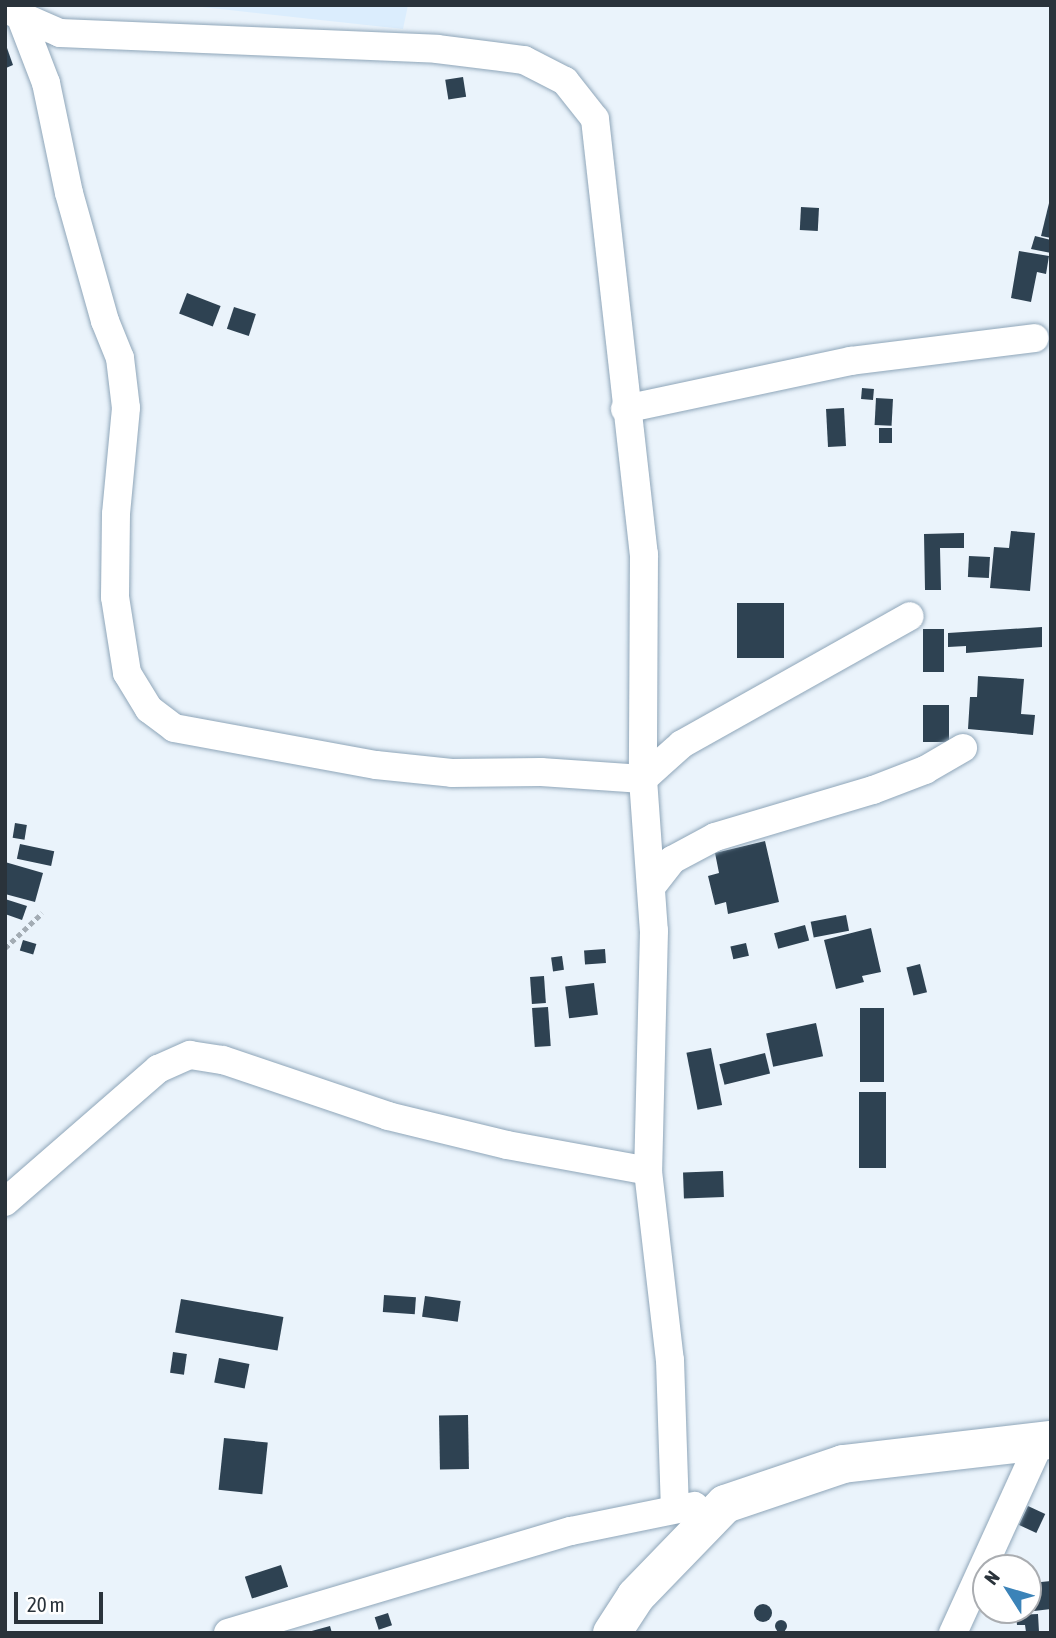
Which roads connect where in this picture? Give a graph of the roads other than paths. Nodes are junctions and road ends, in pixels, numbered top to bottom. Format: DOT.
graph roads {
  1 [pos="13,13"];
  2 [pos="1035,338"];
  3 [pos="625,408"];
  4 [pos="910,616"];
  5 [pos="963,748"];
  6 [pos="643,779"];
  7 [pos="652,886"];
  8 [pos="648,1171"];
  9 [pos="5,1202"];
  10 [pos="1046,1440"];
  11 [pos="725,1504"];
  12 [pos="675,1508"];
  13 [pos="228,1633"];
  14 [pos="612,1633"];
  15 [pos="953,1633"];
  1 -- 3 [label="street"];
  1 -- 6 [label="street"];
  2 -- 3 [label="street"];
  3 -- 6 [label="street"];
  4 -- 6 [label="street"];
  5 -- 7 [label="street"];
  6 -- 7 [label="street"];
  7 -- 8 [label="street"];
  8 -- 9 [label="street"];
  8 -- 12 [label="street"];
  10 -- 11 [label="main road"];
  10 -- 15 [label="street"];
  11 -- 12 [label="street"];
  11 -- 14 [label="main road"];
  12 -- 13 [label="street"];
}
